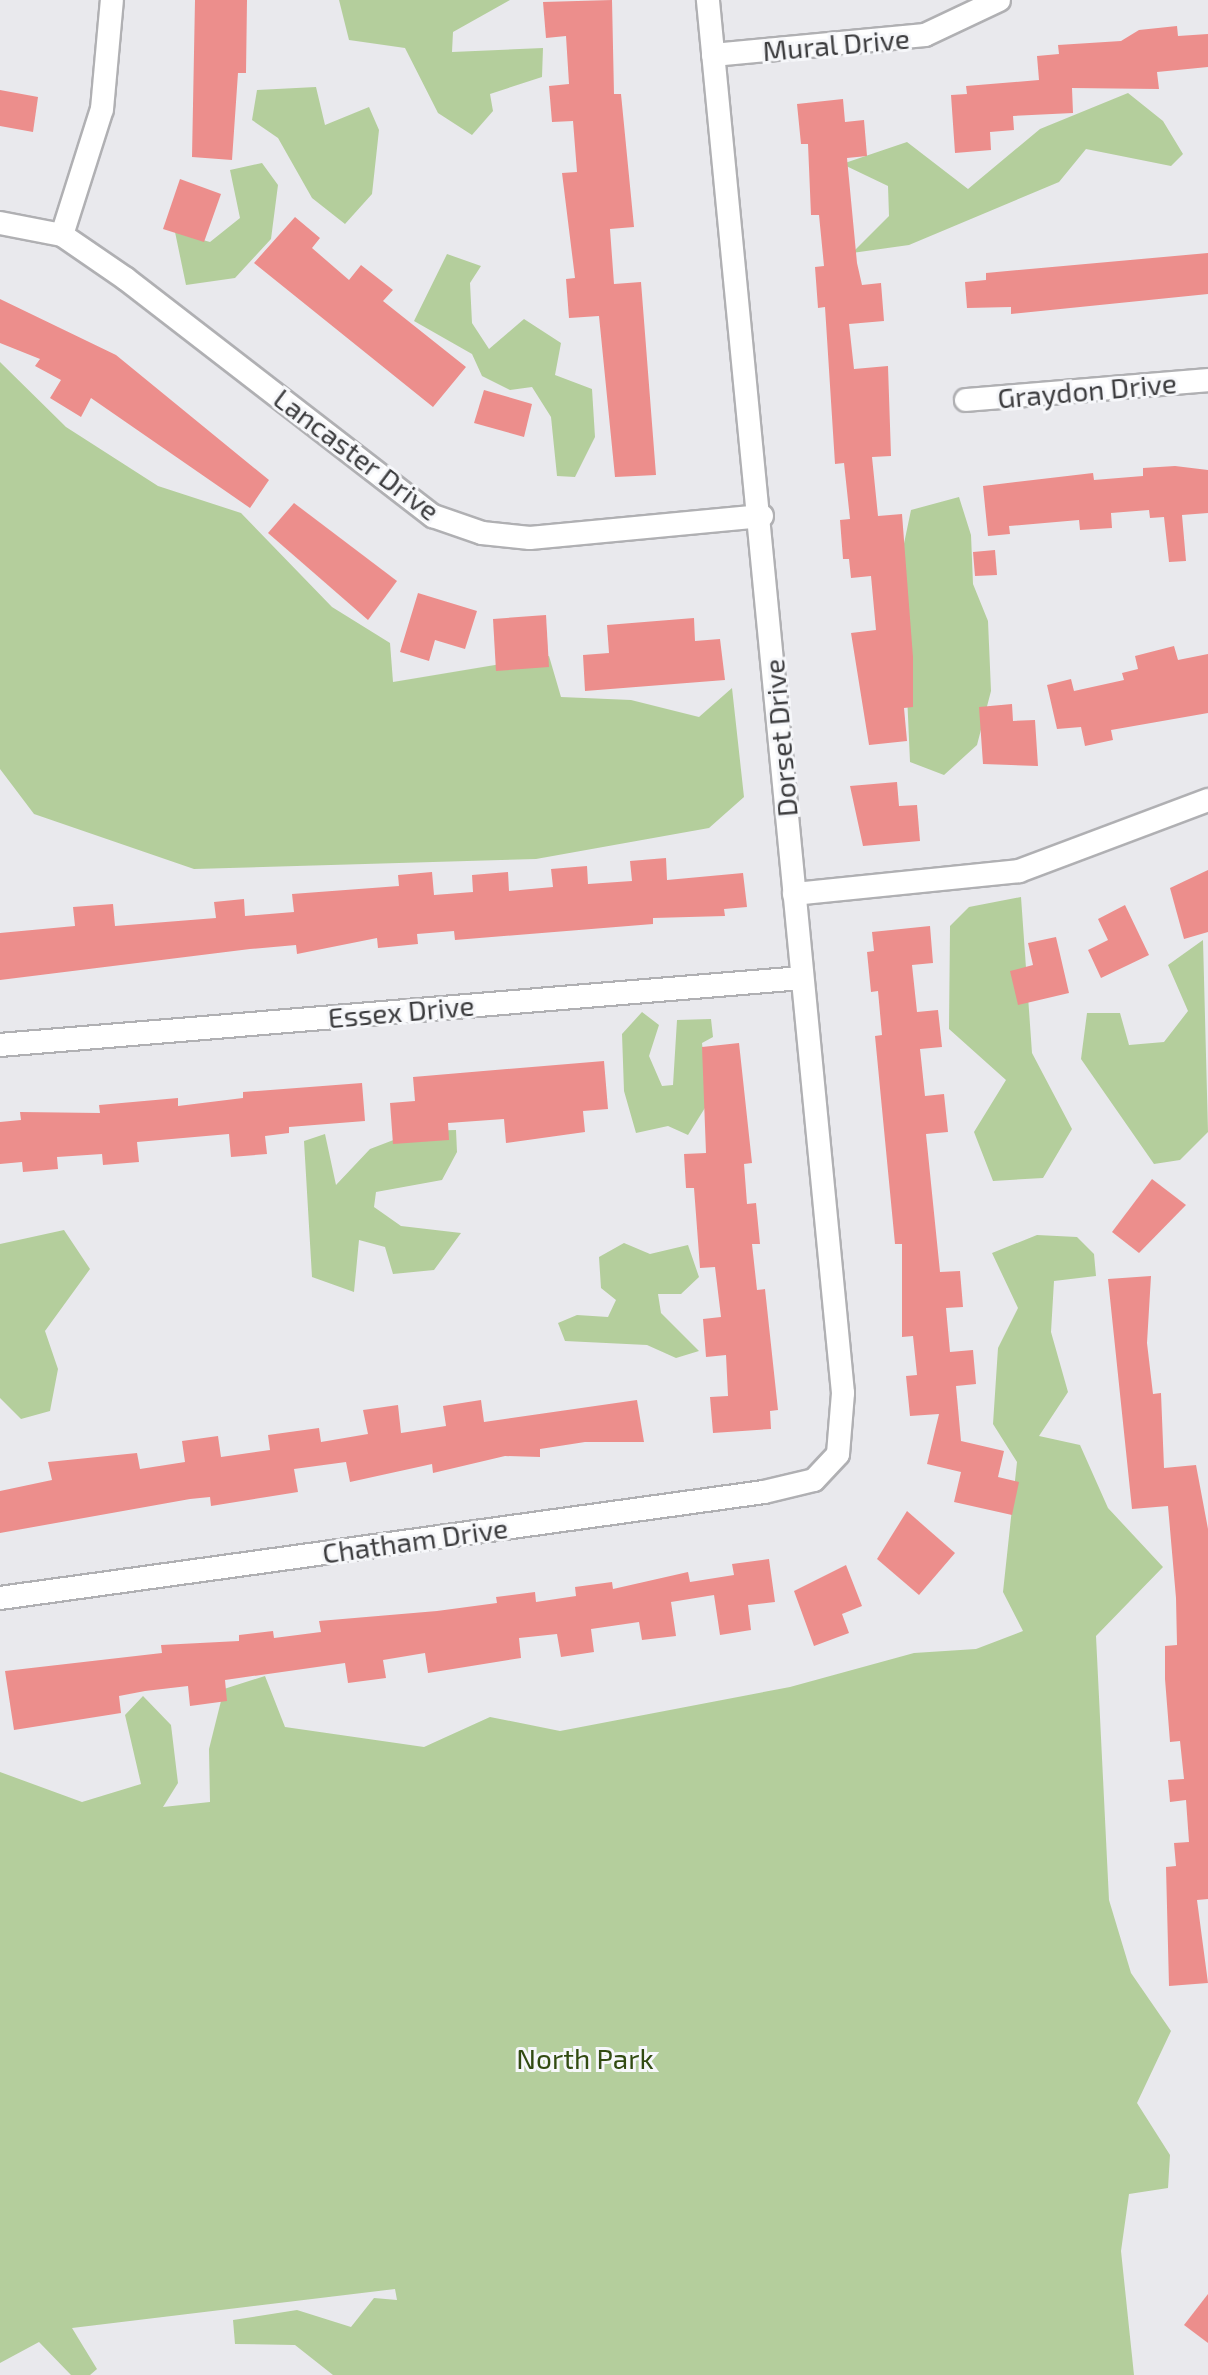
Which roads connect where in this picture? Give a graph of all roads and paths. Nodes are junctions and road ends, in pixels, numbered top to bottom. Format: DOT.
graph roads {
  1 [pos="112,0"];
  2 [pos="708,0"];
  3 [pos="999,0"];
  4 [pos="713,55"];
  5 [pos="0,223"];
  6 [pos="62,235"];
  7 [pos="1208,380"];
  8 [pos="966,400"];
  9 [pos="762,516"];
  10 [pos="1208,800"];
  11 [pos="794,894"];
  12 [pos="801,978"];
  13 [pos="0,1045"];
  14 [pos="827,1471"];
  15 [pos="0,1598"];
  1 -- 6 [label="street"];
  2 -- 4 [label="street, Dorset Drive"];
  3 -- 4 [label="street, Mural Drive"];
  4 -- 9 [label="street, Dorset Drive"];
  5 -- 6 [label="street, Lancaster Drive"];
  6 -- 9 [label="street, Lancaster Drive"];
  7 -- 8 [label="street, Graydon Drive"];
  9 -- 11 [label="street, Dorset Drive"];
  10 -- 11 [label="street"];
  11 -- 12 [label="street, Dorset Drive"];
  12 -- 13 [label="street, Essex Drive"];
  12 -- 14 [label="street, Dorset Drive"];
  14 -- 15 [label="street, Chatham Drive"];
}
